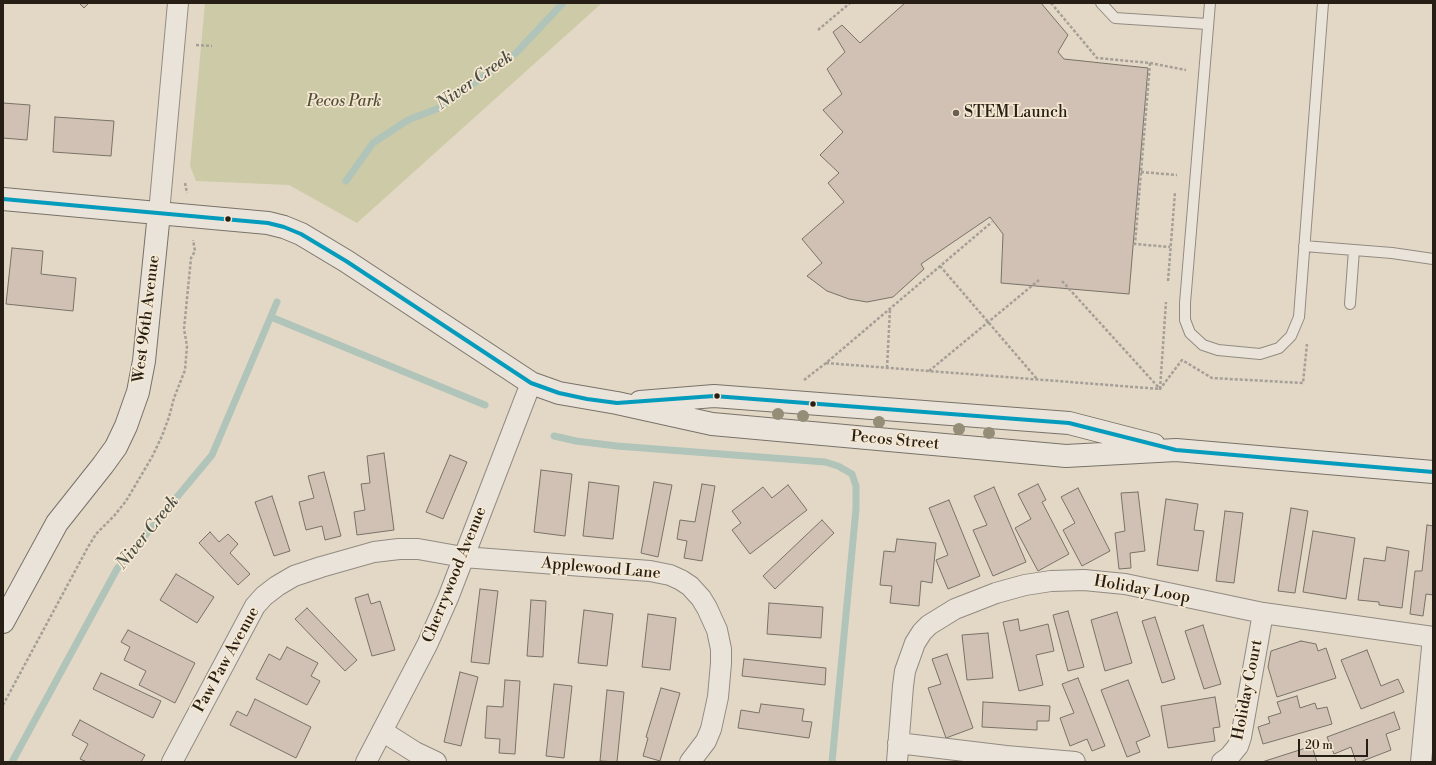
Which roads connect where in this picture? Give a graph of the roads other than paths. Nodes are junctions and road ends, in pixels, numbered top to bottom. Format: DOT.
graph roads {
  1 [pos="178,3"];
  2 [pos="1101,3"];
  3 [pos="1210,3"];
  4 [pos="1323,3"];
  5 [pos="1207,24"];
  6 [pos="3,199"];
  7 [pos="159,213"];
  8 [pos="1304,246"];
  9 [pos="1354,250"];
  10 [pos="1433,259"];
  11 [pos="1350,304"];
  12 [pos="531,383"];
  13 [pos="617,403"];
  14 [pos="1176,450"];
  15 [pos="1433,472"];
  16 [pos="463,557"];
  17 [pos="1263,613"];
  18 [pos="3,622"];
  19 [pos="1433,637"];
  20 [pos="382,731"];
  21 [pos="898,753"];
  22 [pos="172,762"];
  23 [pos="366,762"];
  24 [pos="436,762"];
  25 [pos="690,762"];
  26 [pos="1074,762"];
  27 [pos="1222,762"];
  28 [pos="1421,762"];
  1 -- 7 [label="street, West 96th Avenue"];
  2 -- 5 [label="lane"];
  3 -- 5 [label="lane"];
  4 -- 8 [label="lane"];
  5 -- 8 [label="lane"];
  6 -- 7 [label="street, Pecos Street"];
  7 -- 12 [label="street, Pecos Street"];
  7 -- 18 [label="street, West 96th Avenue"];
  8 -- 9 [label="lane"];
  9 -- 10 [label="lane"];
  9 -- 11 [label="lane"];
  12 -- 13 [label="street, Pecos Street"];
  12 -- 16 [label="street, Cherrywood Avenue"];
  13 -- 14 [label="street, Pecos Street"];
  13 -- 14 [label="street, Pecos Street"];
  14 -- 15 [label="street, Pecos Street"];
  16 -- 20 [label="street, Cherrywood Avenue"];
  16 -- 22 [label="street, Paw Paw Avenue"];
  16 -- 25 [label="street, Applewood Lane"];
  17 -- 19 [label="street, Holiday Loop"];
  17 -- 21 [label="street, Holiday Loop"];
  17 -- 27 [label="street, Holiday Court"];
  19 -- 28 [label="street"];
  20 -- 23 [label="street, Cherrywood Avenue"];
  20 -- 24 [label="street"];
  21 -- 26 [label="street"];
}
